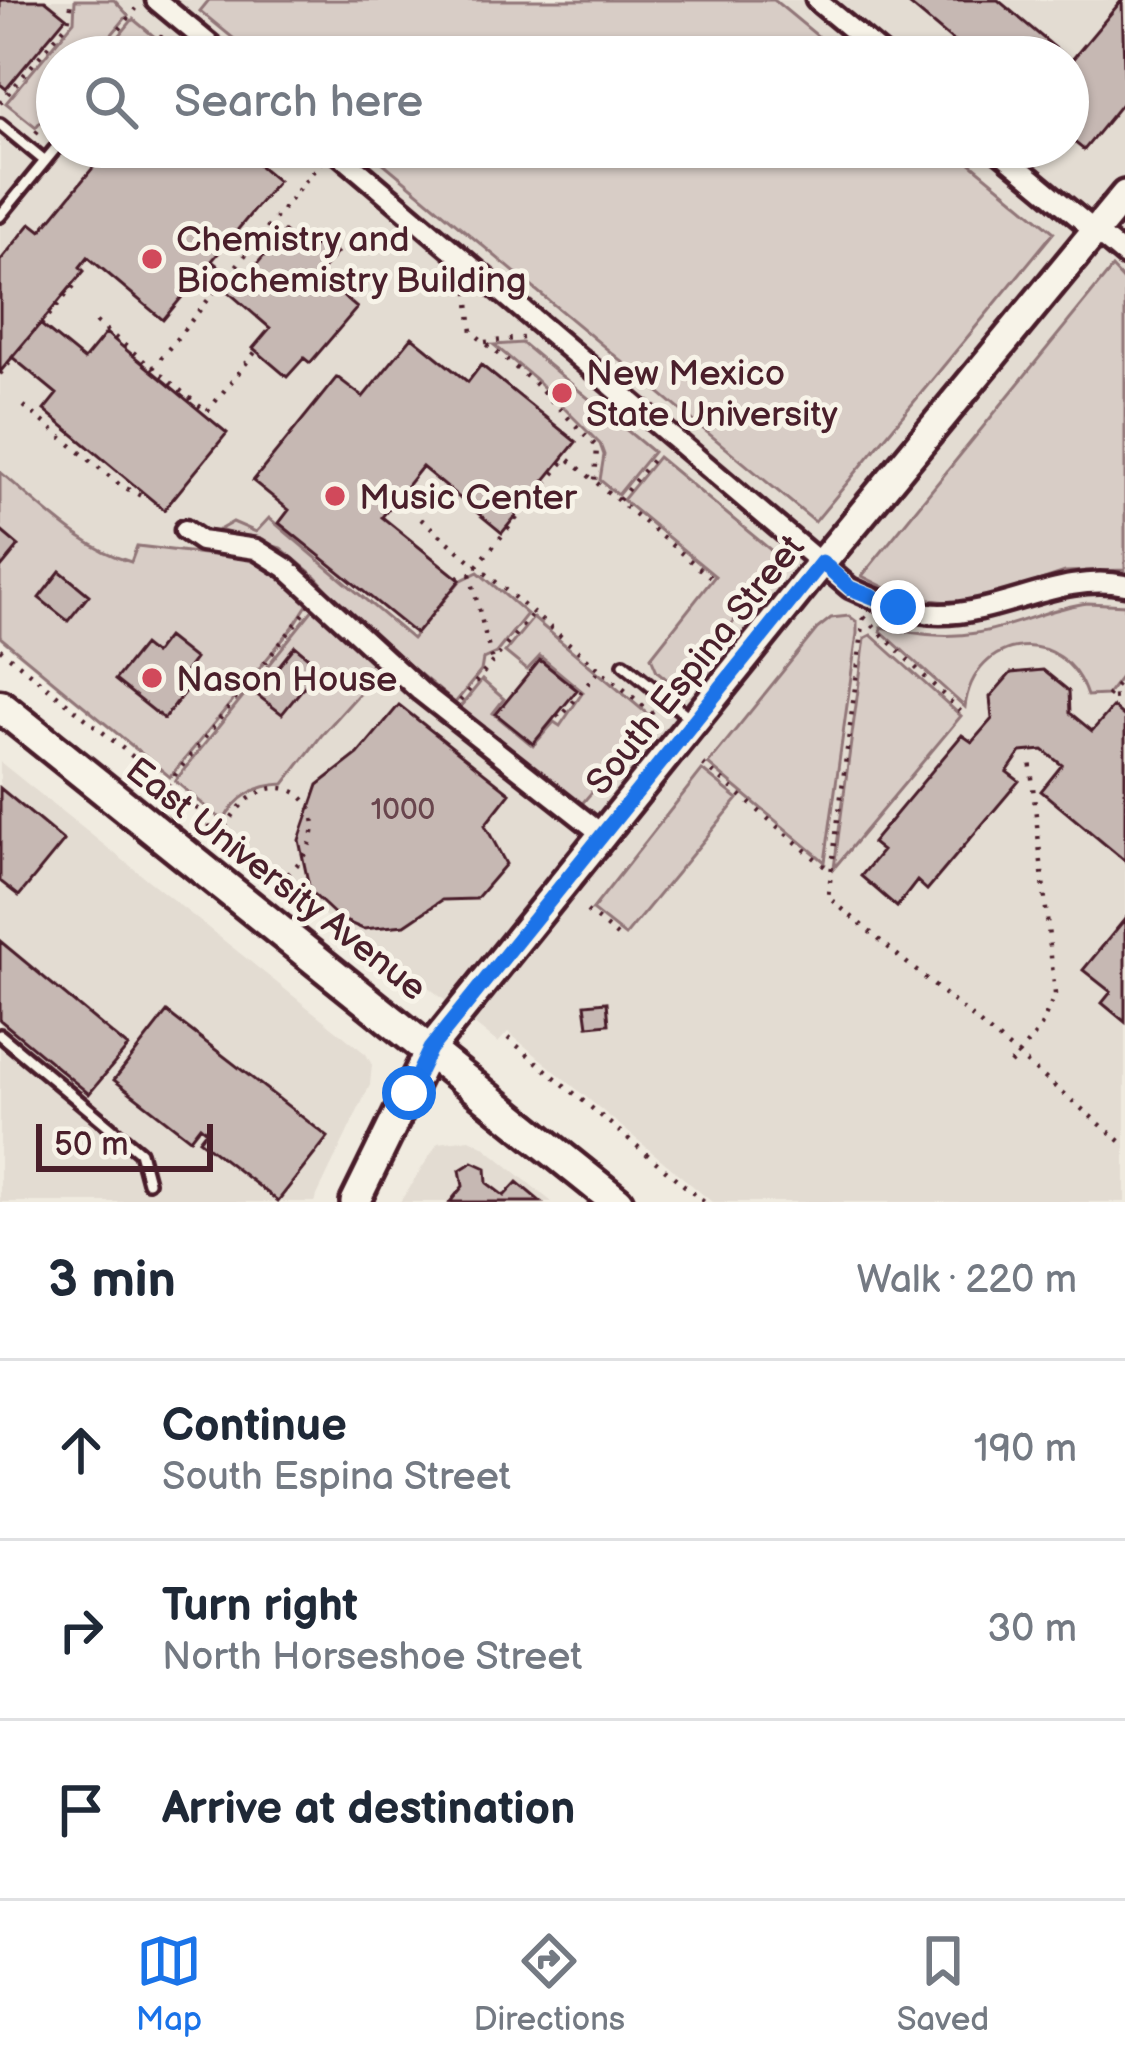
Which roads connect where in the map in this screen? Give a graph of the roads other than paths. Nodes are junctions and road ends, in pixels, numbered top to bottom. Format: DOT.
graph roads {
  1 [pos="816,0"];
  2 [pos="158,2"];
  3 [pos="199,36"];
  4 [pos="860,36"];
  5 [pos="0,124"];
  6 [pos="36,153"];
  7 [pos="39,168"];
  8 [pos="356,168"];
  9 [pos="1019,168"];
  10 [pos="1125,195"];
  11 [pos="0,216"];
  12 [pos="1095,231"];
  13 [pos="1125,256"];
  14 [pos="185,530"];
  15 [pos="822,562"];
  16 [pos="1125,585"];
  17 [pos="624,664"];
  18 [pos="0,706"];
  19 [pos="694,722"];
  20 [pos="603,835"];
  21 [pos="0,1035"];
  22 [pos="430,1049"];
  23 [pos="148,1183"];
  24 [pos="356,1201"];
  25 [pos="617,1202"];
  1 -- 4 [label="street"];
  2 -- 3 [label="street"];
  5 -- 6 [label="lane"];
  7 -- 11 [label="lane"];
  8 -- 15 [label="street"];
  9 -- 12 [label="street"];
  10 -- 12 [label="street, South Espina Street"];
  12 -- 13 [label="street"];
  12 -- 15 [label="street, South Espina Street"];
  14 -- 20 [label="street"];
  15 -- 16 [label="street"];
  15 -- 19 [label="street, South Espina Street"];
  17 -- 19 [label="lane"];
  18 -- 22 [label="main road, East University Avenue"];
  19 -- 20 [label="street, South Espina Street"];
  20 -- 22 [label="street, South Espina Street"];
  21 -- 23 [label="lane"];
  22 -- 24 [label="street, South Espina Street"];
  22 -- 25 [label="main road, East University Avenue"];
}
